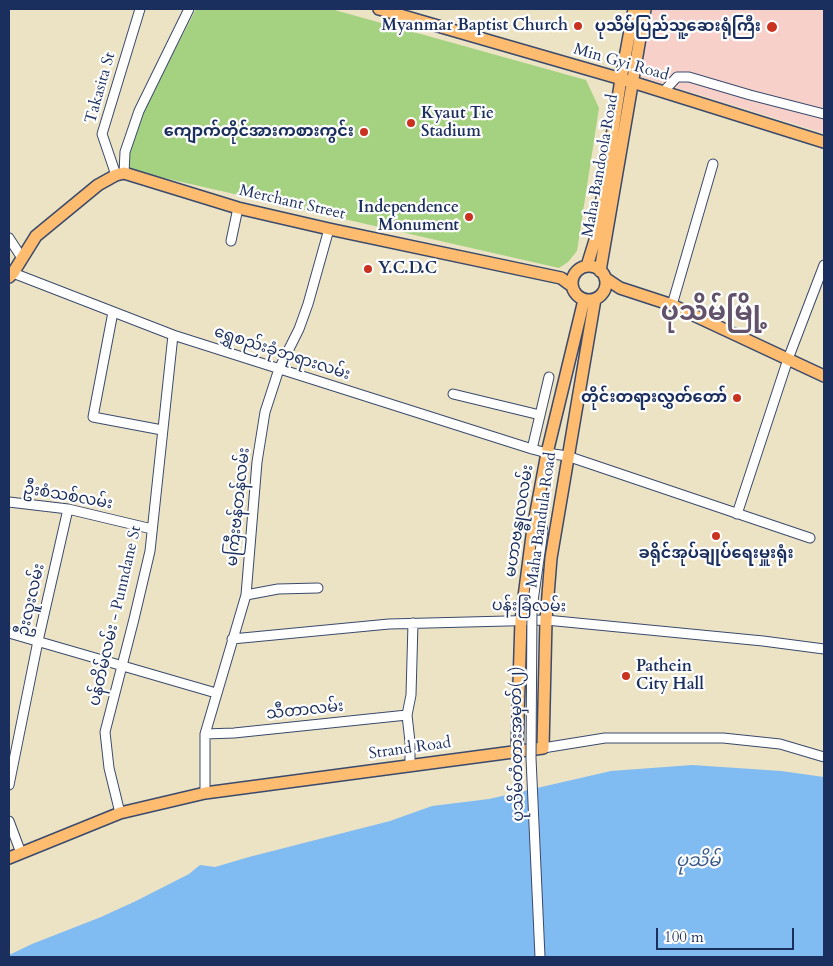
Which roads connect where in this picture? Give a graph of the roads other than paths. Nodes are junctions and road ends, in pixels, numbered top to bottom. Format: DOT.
graph roads {
  1 [pos="140,9"];
  2 [pos="189,9"];
  3 [pos="379,9"];
  4 [pos="634,9"];
  5 [pos="645,9"];
  6 [pos="405,12"];
  7 [pos="626,81"];
  8 [pos="663,92"];
  9 [pos="824,114"];
  10 [pos="824,142"];
  11 [pos="713,164"];
  12 [pos="120,174"];
  13 [pos="238,208"];
  14 [pos="329,229"];
  15 [pos="9,238"];
  16 [pos="231,241"];
  17 [pos="22,258"];
  18 [pos="824,265"];
  19 [pos="587,266"];
  20 [pos="575,273"];
  21 [pos="602,274"];
  22 [pos="11,275"];
  23 [pos="562,278"];
  24 [pos="572,286"];
  25 [pos="620,288"];
  26 [pos="594,296"];
  27 [pos="672,305"];
  28 [pos="113,312"];
  29 [pos="172,335"];
  30 [pos="788,359"];
  31 [pos="279,369"];
  32 [pos="549,376"];
  33 [pos="824,376"];
  34 [pos="453,394"];
  35 [pos="540,415"];
  36 [pos="162,430"];
  37 [pos="532,449"];
  38 [pos="547,453"];
  39 [pos="567,456"];
  40 [pos="9,502"];
  41 [pos="537,506"];
  42 [pos="68,509"];
  43 [pos="558,511"];
  44 [pos="737,514"];
  45 [pos="152,529"];
  46 [pos="544,531"];
  47 [pos="810,538"];
  48 [pos="318,588"];
  49 [pos="246,594"];
  50 [pos="522,620"];
  51 [pos="546,620"];
  52 [pos="413,623"];
  53 [pos="9,633"];
  54 [pos="232,639"];
  55 [pos="38,641"];
  56 [pos="824,649"];
  57 [pos="122,667"];
  58 [pos="216,693"];
  59 [pos="407,715"];
  60 [pos="205,734"];
  61 [pos="543,748"];
  62 [pos="518,751"];
  63 [pos="824,757"];
  64 [pos="410,766"];
  65 [pos="9,785"];
  66 [pos="204,793"];
  67 [pos="120,813"];
  68 [pos="9,822"];
  69 [pos="21,853"];
  70 [pos="9,858"];
  71 [pos="540,957"];
  1 -- 12 [label="street, Takasita St"];
  2 -- 12 [label="street"];
  3 -- 6 [label="main road, Min Gyi Road"];
  4 -- 7 [label="main road, Maha Bandoola Road"];
  5 -- 7 [label="main road, Maha Bandoola Road"];
  6 -- 7 [label="main road, Min Gyi Road"];
  7 -- 8 [label="main road, Min Gyi Road"];
  7 -- 19 [label="main road, Maha Bandoola Road"];
  7 -- 21 [label="main road, Maha Bandoola Road"];
  8 -- 9 [label="street"];
  8 -- 10 [label="main road, Min Gyi Road"];
  11 -- 27 [label="street"];
  12 -- 13 [label="main road, Merchant Street"];
  12 -- 17 [label="main road"];
  13 -- 14 [label="main road, Merchant Street"];
  13 -- 16 [label="street"];
  14 -- 23 [label="main road, Merchant Street"];
  14 -- 31 [label="street, မကြီးဗန်တန်လမ်း"];
  15 -- 17 [label="street"];
  17 -- 22 [label="main road"];
  18 -- 30 [label="street"];
  19 -- 20 [label="main road"];
  19 -- 21 [label="main road"];
  20 -- 23 [label="main road"];
  20 -- 24 [label="main road"];
  21 -- 25 [label="main road"];
  21 -- 26 [label="main road"];
  22 -- 28 [label="street, ရွှေစည်းခုံဘုရားလမ်း"];
  23 -- 24 [label="main road"];
  24 -- 26 [label="main road"];
  25 -- 26 [label="main road"];
  25 -- 27 [label="main road"];
  26 -- 38 [label="main road, မဟာဗန္ဓုလလမ်း"];
  26 -- 39 [label="main road, Maha Bandula Road"];
  27 -- 30 [label="main road"];
  28 -- 29 [label="street, ရွှေစည်းခုံဘုရားလမ်း"];
  28 -- 36 [label="street"];
  29 -- 31 [label="street, ရွှေစည်းခုံဘုရားလမ်း"];
  29 -- 36 [label="street, ပန်တိမ်လမ်း - Punndane St"];
  30 -- 33 [label="main road"];
  30 -- 44 [label="street"];
  31 -- 37 [label="street, ရွှေစည်းခုံဘုရားလမ်း"];
  31 -- 49 [label="street, မကြီးဗန်တန်လမ်း"];
  32 -- 35 [label="street"];
  34 -- 35 [label="street"];
  35 -- 37 [label="street"];
  36 -- 45 [label="street, ပန်တိမ်လမ်း - Punndane St"];
  37 -- 38 [label="street, ရွှေစည်းခုံဘုရားလမ်း"];
  38 -- 39 [label="street, ရွှေစည်းခုံဘုရားလမ်း"];
  38 -- 41 [label="main road, မဟာဗန္ဓုလလမ်း"];
  39 -- 43 [label="main road, Maha Bandula Road"];
  39 -- 44 [label="street, ရွှေစည်းခုံဘုရားလမ်း"];
  40 -- 42 [label="street, ဦးစံသစ်လမ်း"];
  41 -- 46 [label="street"];
  41 -- 50 [label="main road, မဟာဗန္ဓုလလမ်း"];
  42 -- 45 [label="street, ဦးစံသစ်လမ်း"];
  42 -- 55 [label="street, ဦးလူးလမ်း"];
  43 -- 46 [label="street"];
  43 -- 51 [label="main road, Maha Bandula Road"];
  44 -- 47 [label="street, ရွှေစည်းခုံဘုရားလမ်း"];
  45 -- 57 [label="street, ပန်တိမ်လမ်း - Punndane St"];
  46 -- 71 [label="street, ပုသိမ်တံတားအမှတ်(၂), bridge"];
  48 -- 49 [label="street"];
  49 -- 54 [label="street, မကြီးဗန်တန်လမ်း"];
  50 -- 51 [label="street, ပန်းခြံလမ်း"];
  50 -- 52 [label="street, ပန်းခြံလမ်း"];
  50 -- 62 [label="main road, မဟာဗန္ဓုလလမ်း"];
  51 -- 56 [label="street, ပန်းခြံလမ်း"];
  51 -- 61 [label="main road, Maha Bandula Road"];
  52 -- 54 [label="street, ပန်းခြံလမ်း"];
  52 -- 59 [label="street"];
  53 -- 55 [label="street"];
  54 -- 58 [label="street, မကြီးဗန်တန်လမ်း"];
  55 -- 57 [label="street"];
  55 -- 65 [label="street, ဦးလူးလမ်း"];
  57 -- 58 [label="street"];
  57 -- 67 [label="street, ပန်တိမ်လမ်း - Punndane St"];
  58 -- 60 [label="street, မကြီးဗန်တန်လမ်း"];
  59 -- 60 [label="street, သီတာလမ်း"];
  59 -- 64 [label="street"];
  60 -- 66 [label="street, မကြီးဗန်တန်လမ်း"];
  61 -- 62 [label="main road, Strand Road"];
  61 -- 63 [label="street, Strand Road"];
  62 -- 64 [label="main road, Strand Road"];
  64 -- 66 [label="main road, Strand Road"];
  66 -- 67 [label="main road, Strand Road"];
  67 -- 69 [label="main road, Strand Road"];
  68 -- 69 [label="street"];
  69 -- 70 [label="main road, Strand Road"];
}
